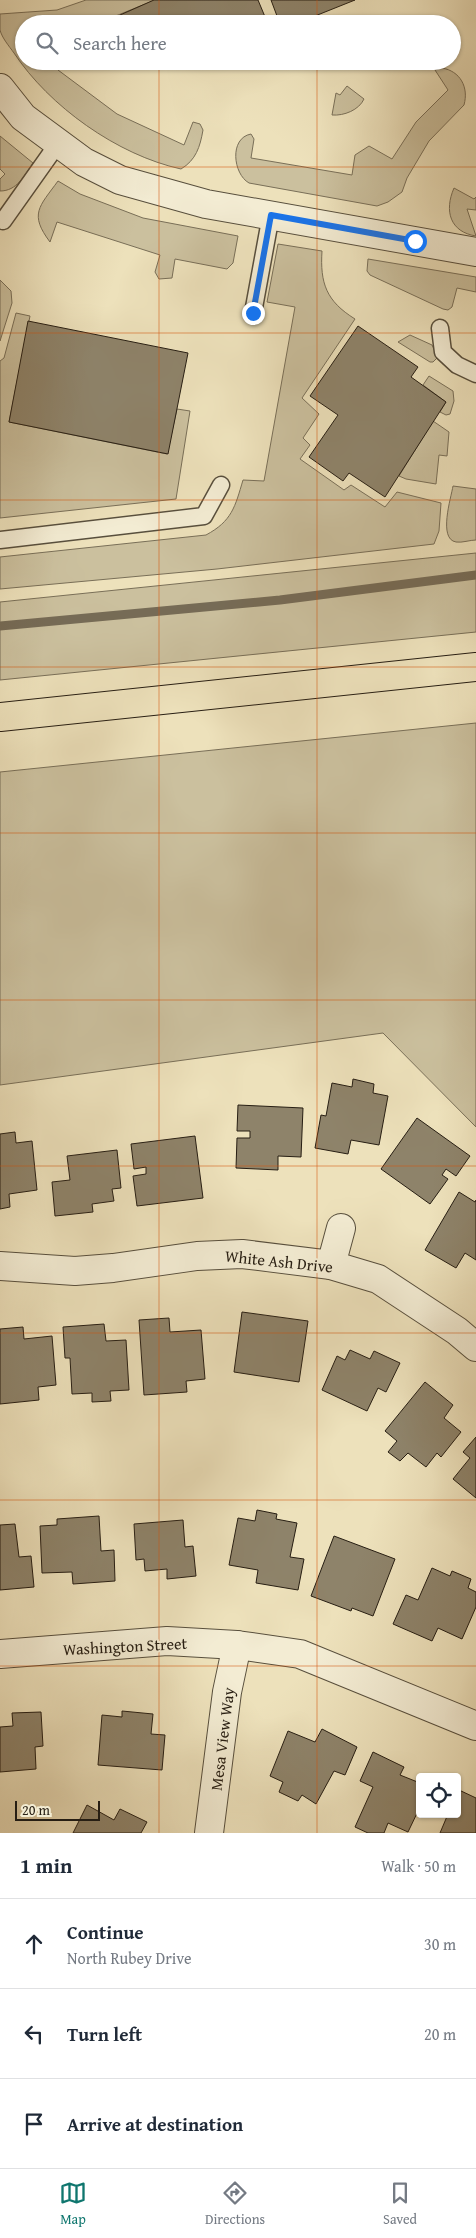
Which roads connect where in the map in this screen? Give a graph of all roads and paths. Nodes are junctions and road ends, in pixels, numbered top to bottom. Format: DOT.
graph roads {
  1 [pos="0,88"];
  2 [pos="59,142"];
  3 [pos="271,215"];
  4 [pos="3,221"];
  5 [pos="476,252"];
  6 [pos="253,313"];
  7 [pos="440,328"];
  8 [pos="476,374"];
  9 [pos="221,485"];
  10 [pos="0,540"];
  11 [pos="476,667"];
  12 [pos="0,717"];
  13 [pos="341,1228"];
  14 [pos="331,1265"];
  15 [pos="0,1266"];
  16 [pos="476,1347"];
  17 [pos="237,1645"];
  18 [pos="0,1654"];
  19 [pos="476,1726"];
  20 [pos="209,1833"];
  1 -- 2 [label="street"];
  2 -- 3 [label="street"];
  2 -- 4 [label="lane"];
  3 -- 5 [label="street"];
  3 -- 6 [label="lane"];
  7 -- 8 [label="lane"];
  9 -- 10 [label="lane"];
  11 -- 12 [label="highway"];
  13 -- 14 [label="street"];
  14 -- 15 [label="street, White Ash Drive"];
  14 -- 16 [label="street, White Ash Drive"];
  17 -- 18 [label="street, Washington Street"];
  17 -- 19 [label="street, Washington Street"];
  17 -- 20 [label="street, Mesa View Way"];
}
